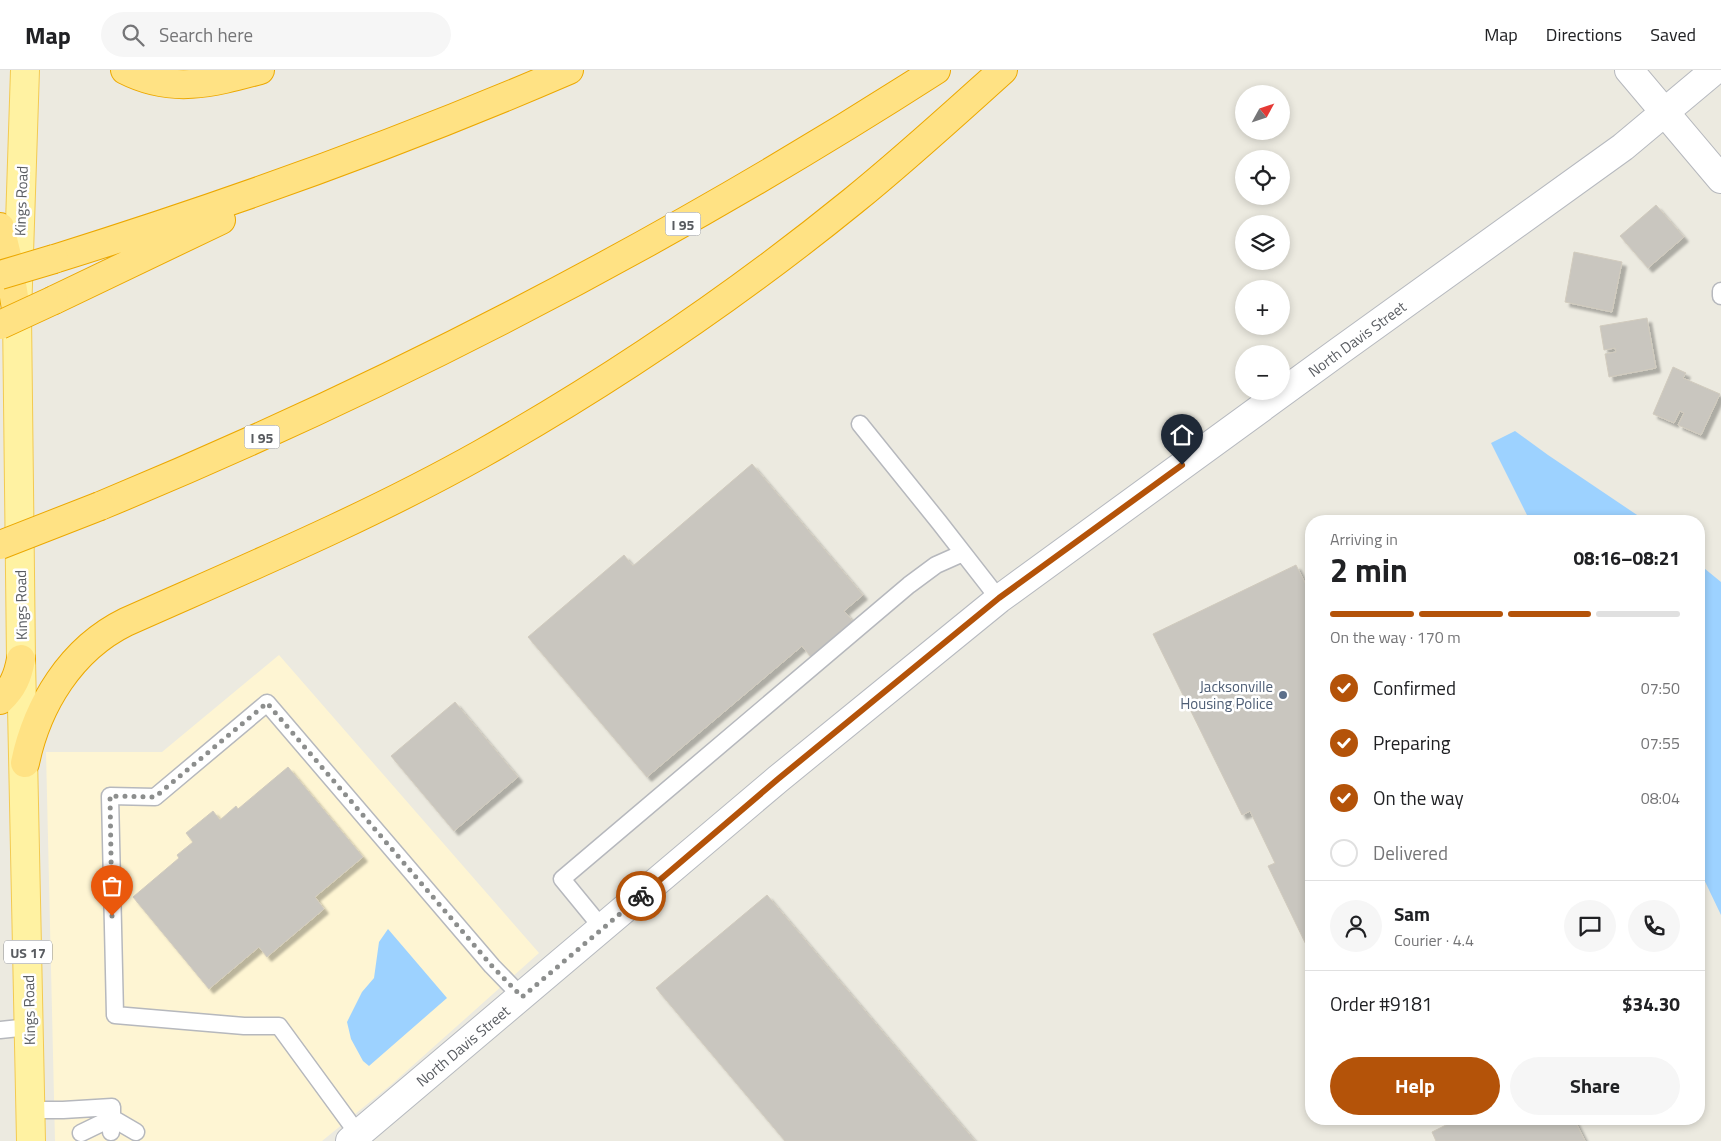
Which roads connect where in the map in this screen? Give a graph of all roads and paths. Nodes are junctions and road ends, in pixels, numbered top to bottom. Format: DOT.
graph roads {
  1 [pos="24,70"];
  2 [pos="125,70"];
  3 [pos="260,70"];
  4 [pos="569,70"];
  5 [pos="936,70"];
  6 [pos="1003,70"];
  7 [pos="1629,70"];
  8 [pos="1715,70"];
  9 [pos="1665,113"];
  10 [pos="323,169"];
  11 [pos="1721,179"];
  12 [pos="0,228"];
  13 [pos="0,275"];
  14 [pos="1721,291"];
  15 [pos="1721,296"];
  16 [pos="9,320"];
  17 [pos="860,424"];
  18 [pos="0,545"];
  19 [pos="963,553"];
  20 [pos="999,598"];
  21 [pos="21,659"];
  22 [pos="0,700"];
  23 [pos="25,764"];
  24 [pos="602,929"];
  25 [pos="522,997"];
  26 [pos="29,1027"];
  27 [pos="0,1030"];
  28 [pos="31,1110"];
  29 [pos="112,1125"];
  30 [pos="136,1132"];
  31 [pos="81,1133"];
  32 [pos="354,1138"];
  33 [pos="31,1141"];
  1 -- 16 [label="main road, Kings Road"];
  2 -- 3 [label="highway"];
  4 -- 10 [label="highway"];
  5 -- 18 [label="highway, I 95, bridge"];
  6 -- 23 [label="highway"];
  7 -- 9 [label="street"];
  8 -- 9 [label="street, North Davis Street"];
  9 -- 11 [label="street"];
  9 -- 20 [label="street, North Davis Street"];
  10 -- 13 [label="highway, bridge"];
  10 -- 16 [label="highway, bridge"];
  12 -- 16 [label="highway, US 17"];
  14 -- 15 [label="lane"];
  16 -- 21 [label="main road, Kings Road / US 17"];
  17 -- 19 [label="lane"];
  19 -- 20 [label="lane"];
  19 -- 24 [label="lane"];
  20 -- 24 [label="street, North Davis Street"];
  21 -- 22 [label="highway"];
  21 -- 23 [label="main road, Kings Road / US 17"];
  23 -- 26 [label="main road, Kings Road / US 17"];
  24 -- 25 [label="street, North Davis Street"];
  25 -- 32 [label="street, North Davis Street"];
  25 -- 32 [label="lane"];
  26 -- 27 [label="lane"];
  26 -- 28 [label="main road, Kings Road / US 17"];
  28 -- 29 [label="lane"];
  28 -- 33 [label="main road, Kings Road / US 17"];
  29 -- 30 [label="lane"];
  29 -- 31 [label="lane"];
}
